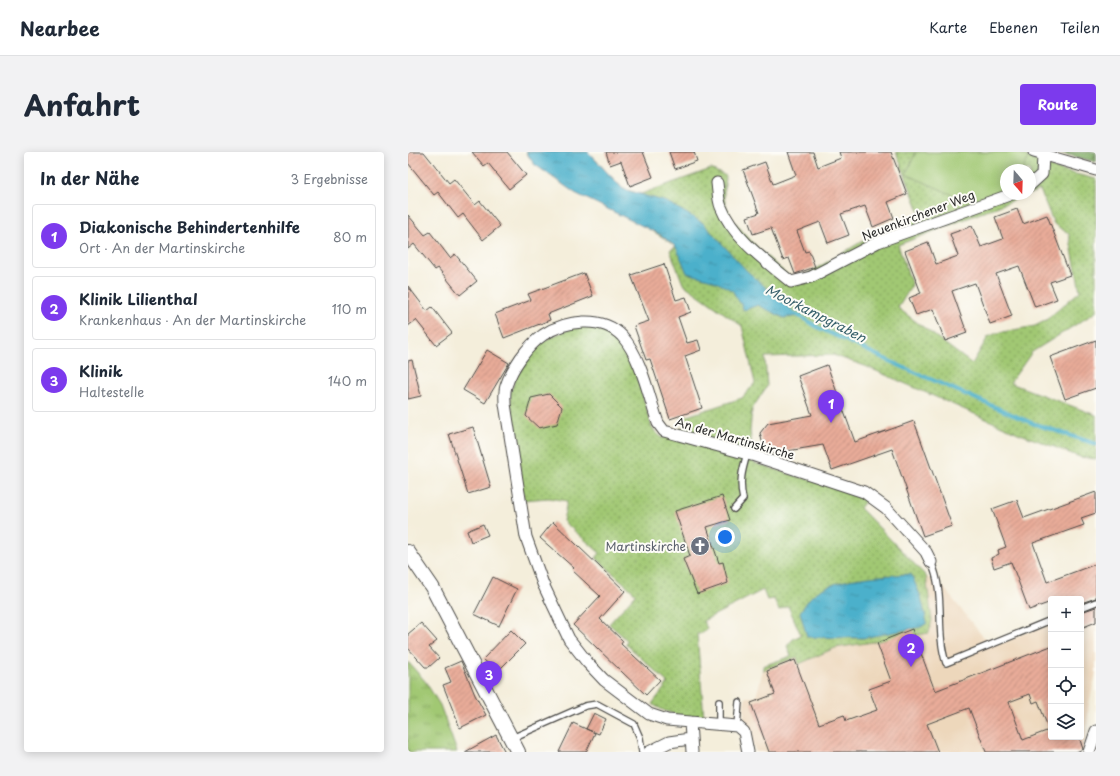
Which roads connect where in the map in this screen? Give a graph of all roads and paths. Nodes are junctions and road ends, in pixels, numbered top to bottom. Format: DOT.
graph roads {
  1 [pos="1039,154"];
  2 [pos="1096,170"];
  3 [pos="1036,180"];
  4 [pos="717,183"];
  5 [pos="1000,198"];
  6 [pos="747,454"];
  7 [pos="734,509"];
  8 [pos="408,552"];
  9 [pos="931,562"];
  10 [pos="1096,602"];
  11 [pos="1084,607"];
  12 [pos="1048,621"];
  13 [pos="719,702"];
  14 [pos="739,702"];
  15 [pos="690,722"];
  16 [pos="719,724"];
  17 [pos="737,726"];
  18 [pos="1096,731"];
  19 [pos="512,739"];
  20 [pos="690,739"];
  21 [pos="518,752"];
  22 [pos="642,752"];
  23 [pos="649,752"];
  24 [pos="692,752"];
  25 [pos="748,752"];
  26 [pos="1089,752"];
  1 -- 2 [label="street"];
  1 -- 3 [label="street"];
  4 -- 5 [label="street, Neuenkirchener Weg"];
  6 -- 7 [label="lane"];
  6 -- 9 [label="street, An der Martinskirche"];
  6 -- 15 [label="street, An der Martinskirche"];
  8 -- 19 [label="street"];
  9 -- 12 [label="lane, An der Martinskirche"];
  10 -- 11 [label="lane"];
  13 -- 16 [label="lane"];
  14 -- 17 [label="lane"];
  15 -- 16 [label="street, An der Martinskirche"];
  15 -- 20 [label="street"];
  16 -- 17 [label="street, An der Martinskirche"];
  17 -- 25 [label="street"];
  18 -- 26 [label="street"];
  19 -- 21 [label="street"];
  19 -- 22 [label="lane"];
  20 -- 23 [label="street"];
  20 -- 24 [label="street"];
}
